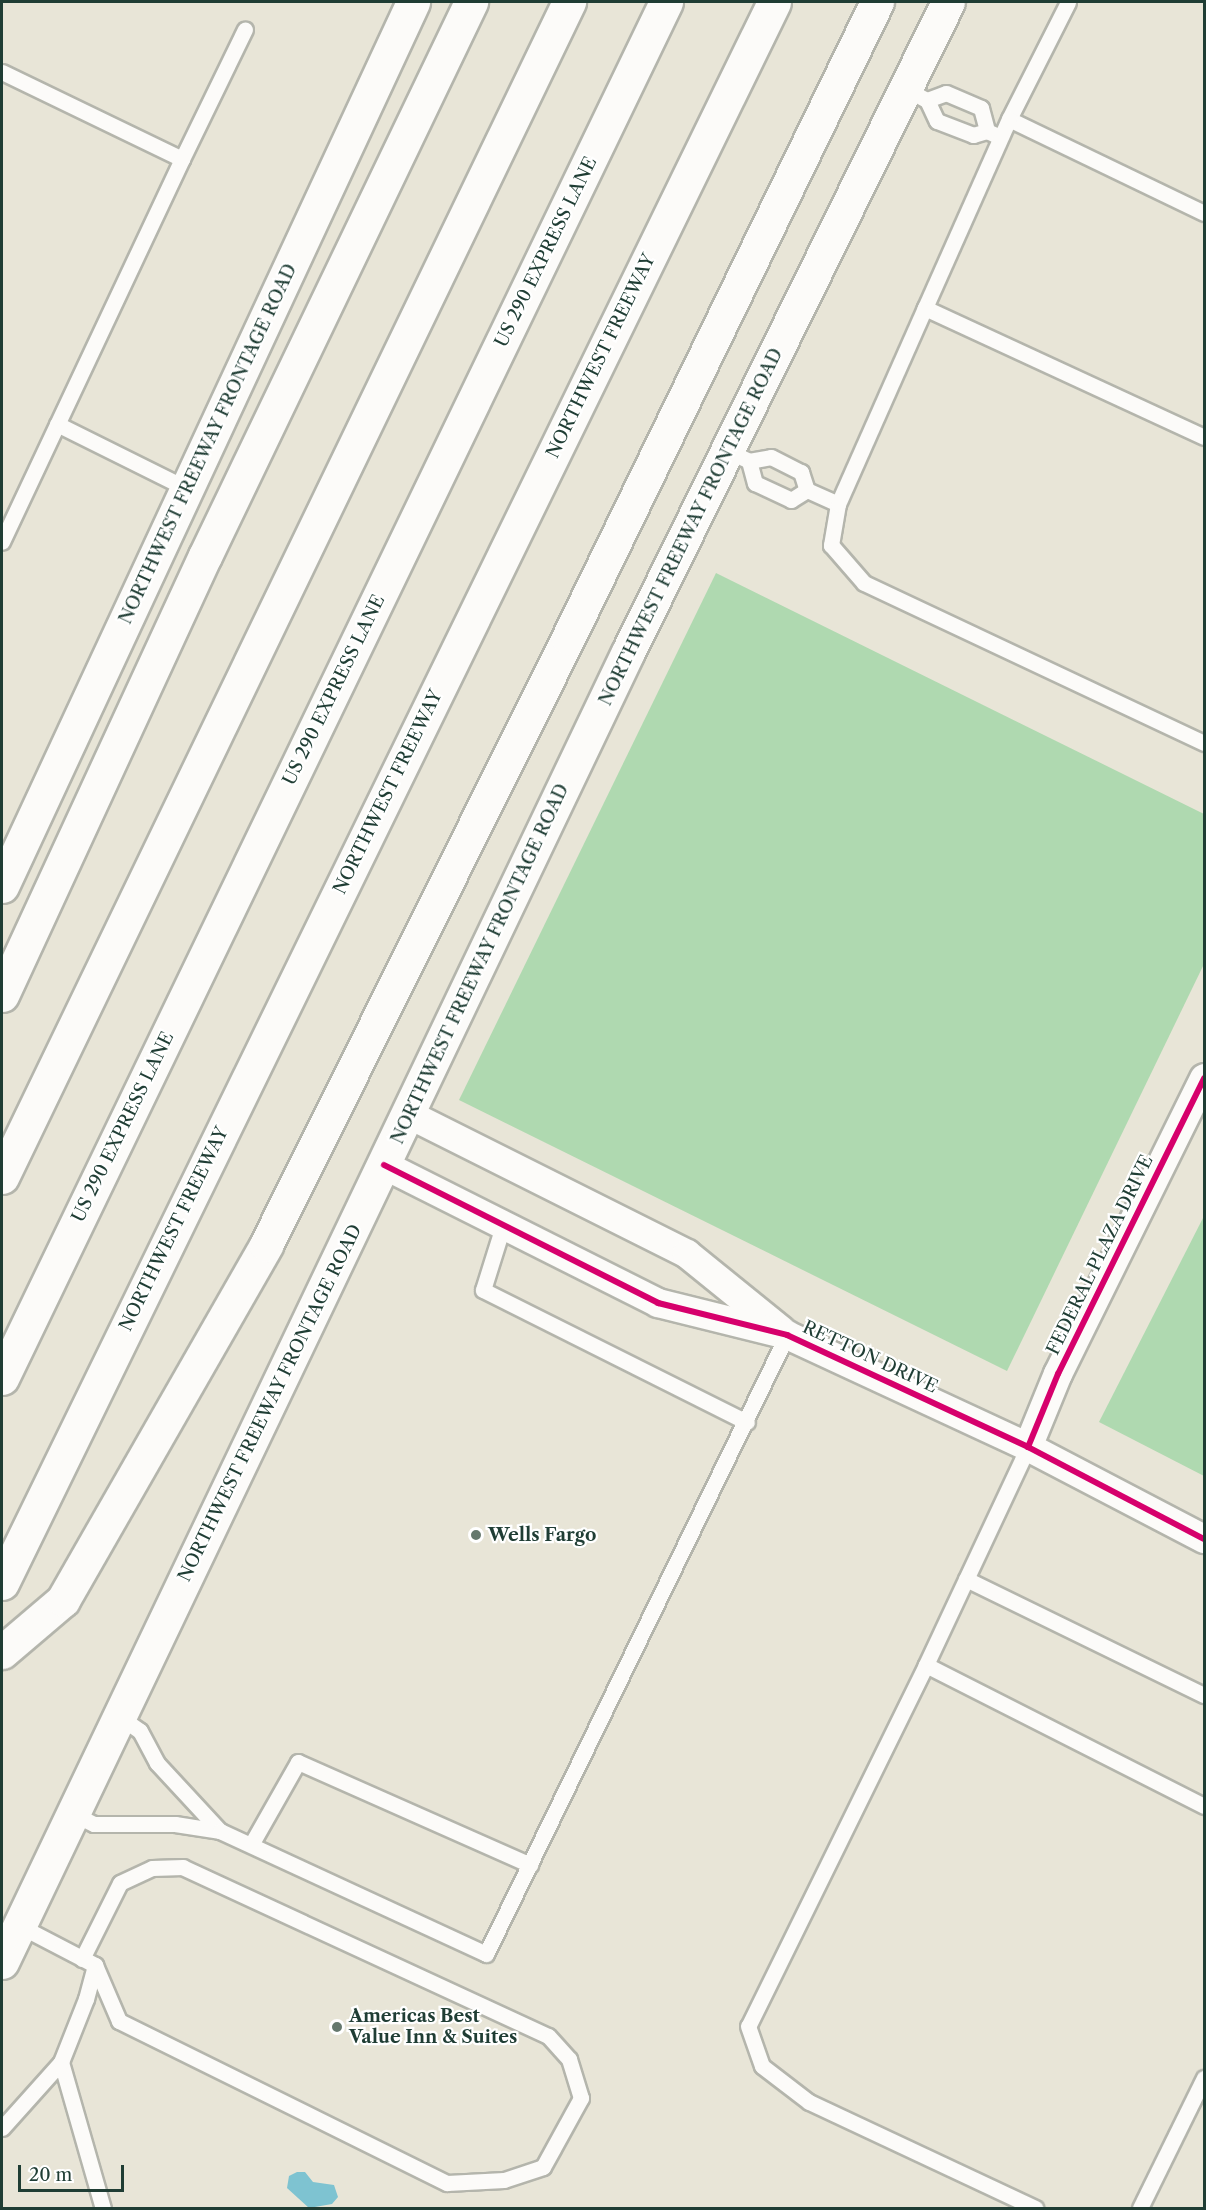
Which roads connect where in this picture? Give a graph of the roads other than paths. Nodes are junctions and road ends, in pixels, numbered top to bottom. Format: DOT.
graph roads {
  1 [pos="413,2"];
  2 [pos="471,2"];
  3 [pos="569,2"];
  4 [pos="666,2"];
  5 [pos="774,2"];
  6 [pos="877,2"];
  7 [pos="948,2"];
  8 [pos="1068,2"];
  9 [pos="245,28"];
  10 [pos="2,72"];
  11 [pos="917,95"];
  12 [pos="1009,119"];
  13 [pos="993,134"];
  14 [pos="182,159"];
  15 [pos="1204,213"];
  16 [pos="925,308"];
  17 [pos="57,424"];
  18 [pos="1204,437"];
  19 [pos="738,456"];
  20 [pos="188,489"];
  21 [pos="807,490"];
  22 [pos="838,504"];
  23 [pos="2,542"];
  24 [pos="1204,743"];
  25 [pos="2,886"];
  26 [pos="2,995"];
  27 [pos="1203,1087"];
  28 [pos="408,1114"];
  29 [pos="384,1165"];
  30 [pos="2,1177"];
  31 [pos="503,1226"];
  32 [pos="787,1335"];
  33 [pos="2,1378"];
  34 [pos="747,1422"];
  35 [pos="1028,1447"];
  36 [pos="1204,1539"];
  37 [pos="966,1579"];
  38 [pos="2,1583"];
  39 [pos="2,1652"];
  40 [pos="926,1665"];
  41 [pos="1204,1695"];
  42 [pos="120,1717"];
  43 [pos="1204,1806"];
  44 [pos="74,1814"];
  45 [pos="220,1831"];
  46 [pos="252,1843"];
  47 [pos="530,1865"];
  48 [pos="10,1942"];
  49 [pos="88,1962"];
  50 [pos="61,2062"];
  51 [pos="1204,2078"];
  52 [pos="2,2128"];
  53 [pos="103,2208"];
  54 [pos="1035,2208"];
  55 [pos="1140,2208"];
  1 -- 20 [label="main road, NORTHWEST FREEWAY FRONTAGE ROAD"];
  2 -- 26 [label="main road"];
  3 -- 30 [label="main road"];
  4 -- 33 [label="main road, US 290 EXPRESS LANE"];
  5 -- 38 [label="main road, NORTHWEST FREEWAY"];
  6 -- 39 [label="main road"];
  7 -- 11 [label="main road, NORTHWEST FREEWAY FRONTAGE ROAD"];
  8 -- 12 [label="lane"];
  9 -- 14 [label="lane"];
  10 -- 14 [label="lane"];
  11 -- 13 [label="lane"];
  11 -- 13 [label="lane"];
  11 -- 19 [label="main road, NORTHWEST FREEWAY FRONTAGE ROAD"];
  12 -- 13 [label="lane"];
  12 -- 15 [label="lane"];
  13 -- 16 [label="lane"];
  14 -- 17 [label="lane"];
  16 -- 18 [label="lane"];
  16 -- 22 [label="lane"];
  17 -- 20 [label="lane"];
  17 -- 23 [label="lane"];
  19 -- 21 [label="lane"];
  19 -- 21 [label="lane"];
  19 -- 28 [label="main road, NORTHWEST FREEWAY FRONTAGE ROAD"];
  20 -- 25 [label="main road, NORTHWEST FREEWAY FRONTAGE ROAD"];
  21 -- 22 [label="lane"];
  22 -- 24 [label="lane"];
  27 -- 35 [label="street, FEDERAL PLAZA DRIVE"];
  28 -- 29 [label="main road, NORTHWEST FREEWAY FRONTAGE ROAD"];
  28 -- 32 [label="street, RETTON DRIVE"];
  29 -- 31 [label="street, RETTON DRIVE"];
  29 -- 42 [label="main road, NORTHWEST FREEWAY FRONTAGE ROAD"];
  31 -- 32 [label="street, RETTON DRIVE"];
  31 -- 34 [label="lane"];
  32 -- 34 [label="lane"];
  32 -- 35 [label="street, RETTON DRIVE"];
  34 -- 47 [label="lane"];
  35 -- 36 [label="street, RETTON DRIVE"];
  35 -- 37 [label="lane"];
  37 -- 40 [label="lane"];
  37 -- 41 [label="lane"];
  40 -- 43 [label="lane"];
  40 -- 54 [label="lane"];
  42 -- 44 [label="main road, NORTHWEST FREEWAY FRONTAGE ROAD"];
  42 -- 45 [label="lane"];
  44 -- 45 [label="lane"];
  44 -- 48 [label="main road, NORTHWEST FREEWAY FRONTAGE ROAD"];
  45 -- 46 [label="lane"];
  46 -- 47 [label="lane"];
  46 -- 47 [label="lane"];
  48 -- 49 [label="lane"];
  49 -- 49 [label="lane"];
  49 -- 50 [label="lane"];
  50 -- 52 [label="lane"];
  50 -- 53 [label="lane"];
  51 -- 55 [label="lane"];
}
